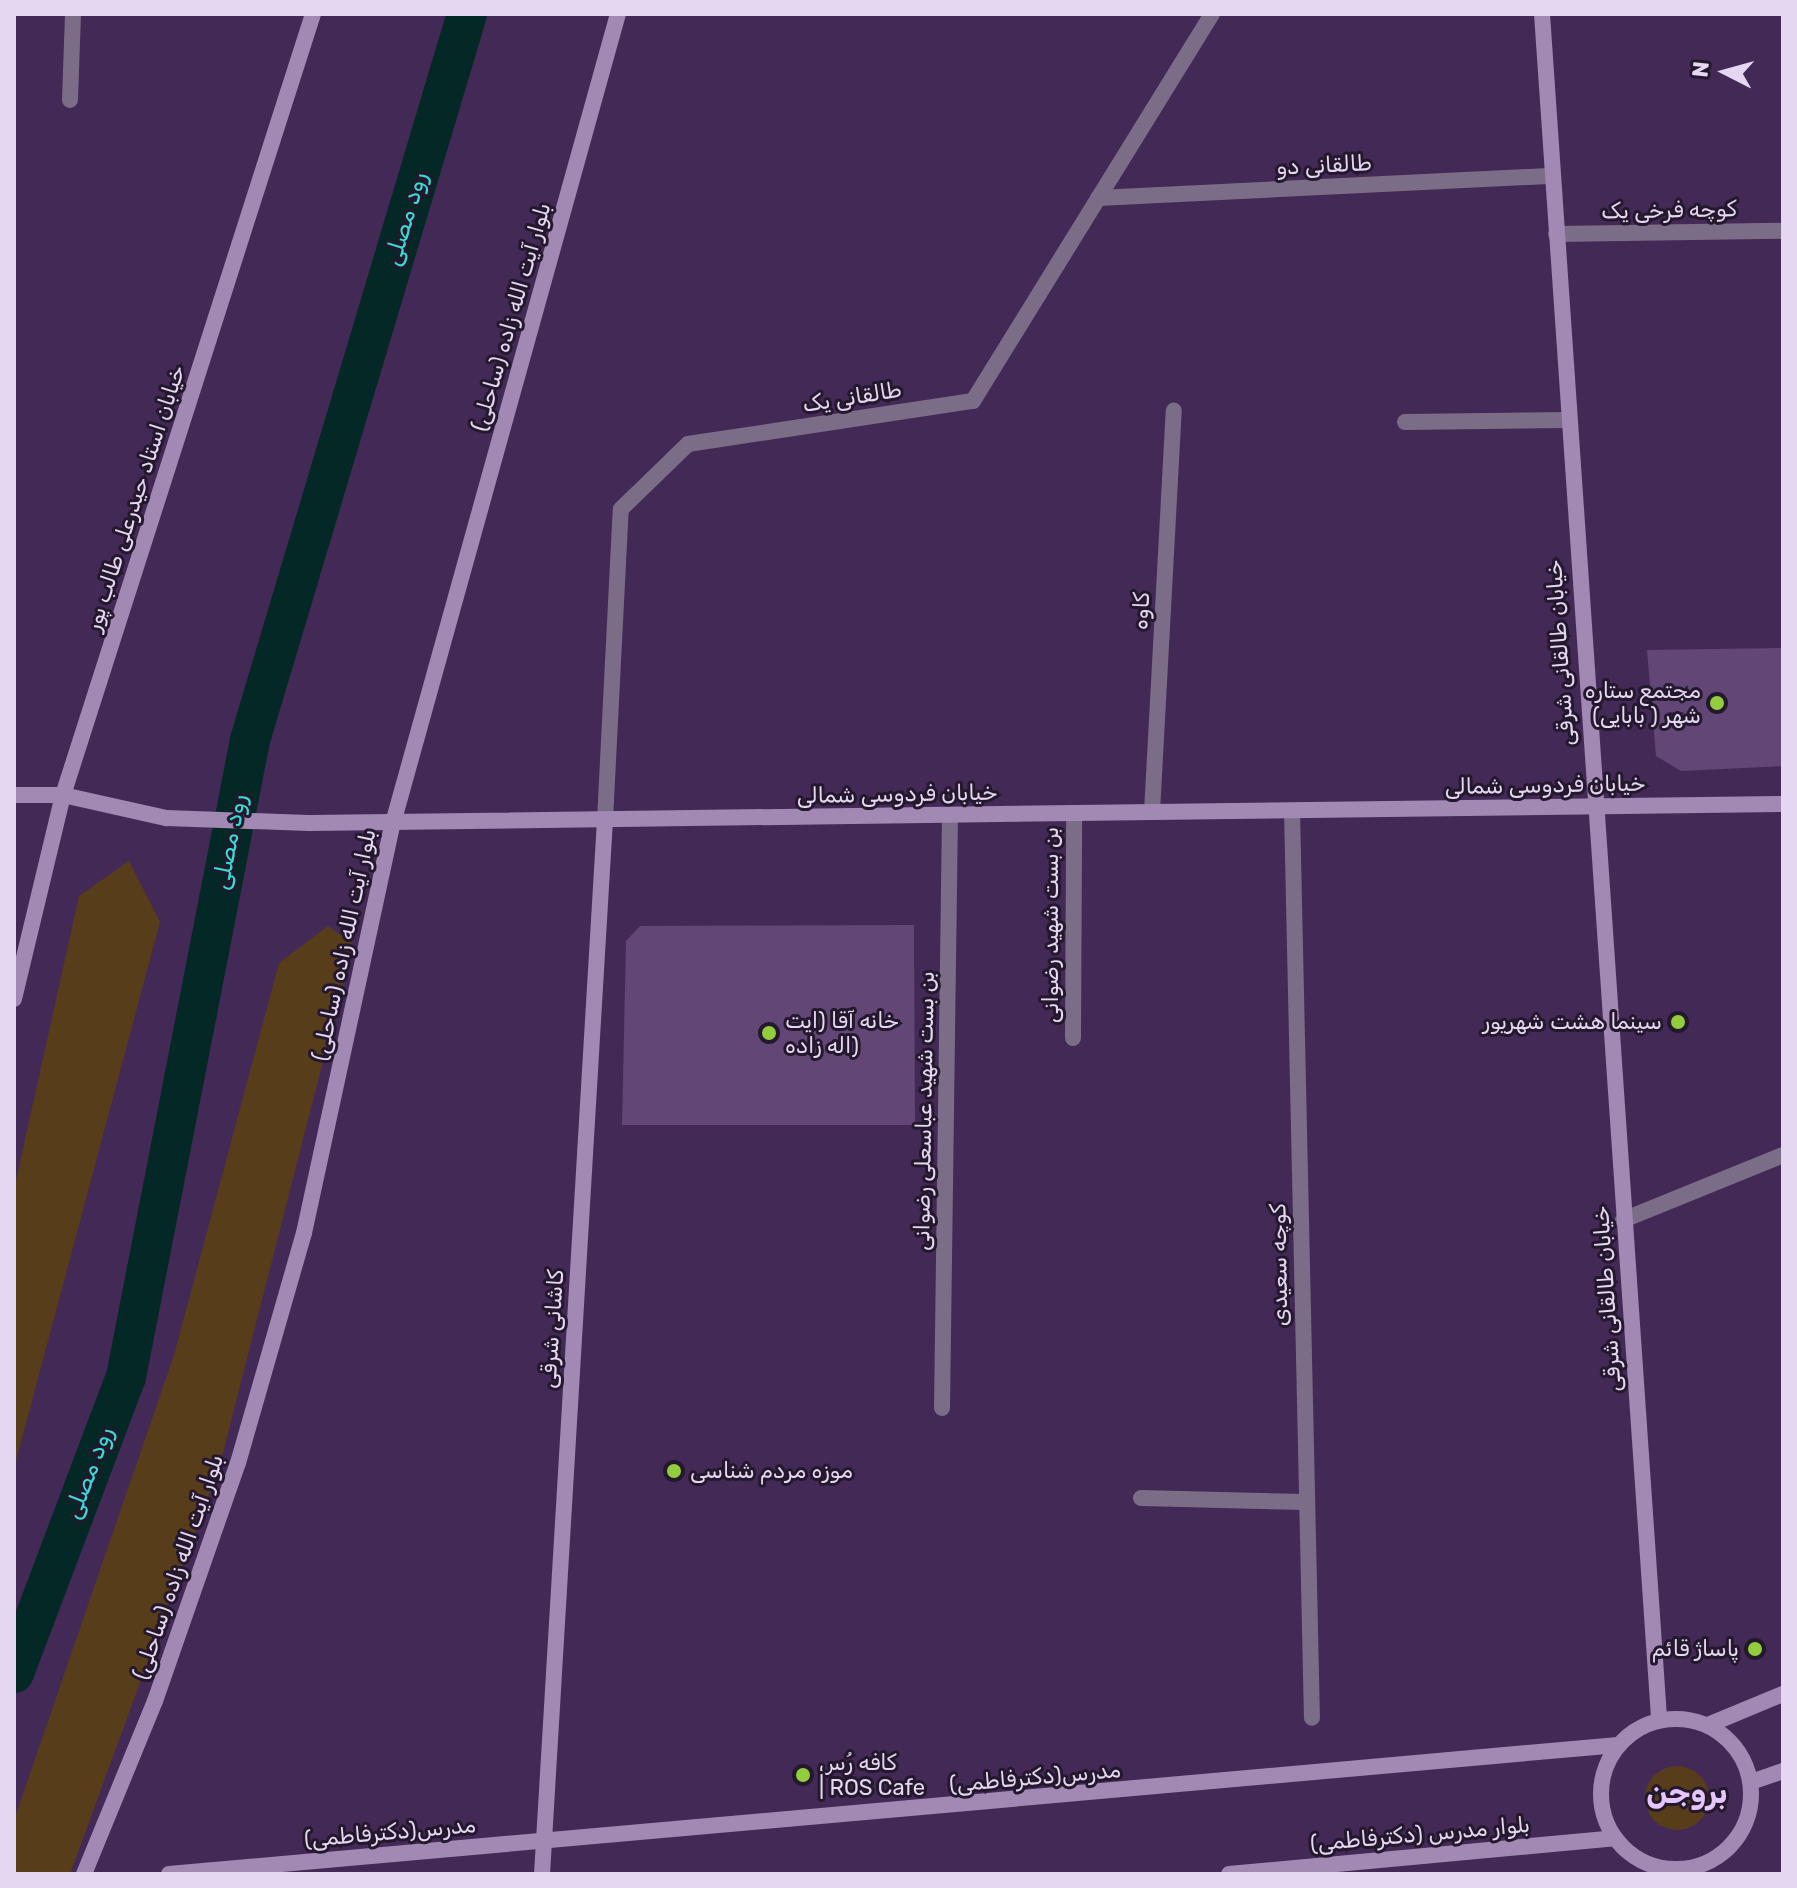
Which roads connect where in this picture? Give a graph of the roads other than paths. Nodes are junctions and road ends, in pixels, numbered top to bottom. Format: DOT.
graph roads {
  1 [pos="73,14"];
  2 [pos="313,14"];
  3 [pos="618,14"];
  4 [pos="1212,14"];
  5 [pos="1542,14"];
  6 [pos="70,100"];
  7 [pos="1552,176"];
  8 [pos="1098,198"];
  9 [pos="1783,231"];
  10 [pos="1556,234"];
  11 [pos="1174,411"];
  12 [pos="1568,420"];
  13 [pos="1405,422"];
  14 [pos="14,795"];
  15 [pos="63,795"];
  16 [pos="1783,804"];
  17 [pos="1592,806"];
  18 [pos="1292,811"];
  19 [pos="1152,812"];
  20 [pos="1074,813"];
  21 [pos="950,815"];
  22 [pos="605,820"];
  23 [pos="393,823"];
  24 [pos="14,999"];
  25 [pos="1073,1038"];
  26 [pos="1783,1155"];
  27 [pos="1623,1220"];
  28 [pos="942,1408"];
  29 [pos="1141,1498"];
  30 [pos="1305,1502"];
  31 [pos="1783,1694"];
  32 [pos="1312,1718"];
  33 [pos="1659,1719"];
  34 [pos="1708,1725"];
  35 [pos="1618,1745"];
  36 [pos="1783,1771"];
  37 [pos="1751,1782"];
  38 [pos="1614,1838"];
  39 [pos="543,1840"];
  40 [pos="1681,1872"];
  41 [pos="84,1874"];
  42 [pos="169,1874"];
  43 [pos="542,1874"];
  44 [pos="1229,1874"];
  1 -- 6 [label="street"];
  2 -- 15 [label="main road, خیابان استاد حیدرعلی طالب پور"];
  3 -- 23 [label="main road, بلوار آیت الله زاده (ساحلی)"];
  4 -- 8 [label="street, طالقانی یک"];
  5 -- 7 [label="main road, خیابان طالقانی شرقی"];
  7 -- 8 [label="street, طالقانی دو"];
  7 -- 10 [label="main road, خیابان طالقانی شرقی"];
  8 -- 22 [label="street, طالقانی یک"];
  9 -- 10 [label="street, کوچه فرخی یک"];
  10 -- 12 [label="main road, خیابان طالقانی شرقی"];
  11 -- 19 [label="street, کاوه"];
  12 -- 13 [label="street"];
  12 -- 17 [label="main road, خیابان طالقانی شرقی"];
  14 -- 15 [label="main road, خیابان فردوسی شمالی"];
  15 -- 23 [label="main road, خیابان فردوسی شمالی"];
  15 -- 24 [label="main road, خیابان استاد حیدرعلی طالب پور"];
  16 -- 17 [label="main road, خیابان فردوسی شمالی"];
  17 -- 18 [label="main road, خیابان فردوسی شمالی"];
  17 -- 27 [label="main road, خیابان طالقانی شرقی"];
  18 -- 19 [label="main road, خیابان فردوسی شمالی"];
  18 -- 30 [label="street, کوچه سعیدی"];
  19 -- 20 [label="main road, خیابان فردوسی شمالی"];
  20 -- 21 [label="main road, خیابان فردوسی شمالی"];
  20 -- 25 [label="street, بن بست شهید رضوانی"];
  21 -- 22 [label="main road, خیابان فردوسی شمالی"];
  21 -- 28 [label="street, بن بست شهید عباسعلی رضوانی"];
  22 -- 23 [label="main road, خیابان فردوسی شمالی"];
  22 -- 39 [label="main road, کاشانی شرقی"];
  23 -- 41 [label="main road, بلوار آیت الله زاده (ساحلی)"];
  26 -- 27 [label="street"];
  27 -- 33 [label="main road, خیابان طالقانی شرقی"];
  29 -- 30 [label="street"];
  30 -- 32 [label="street, کوچه سعیدی"];
  31 -- 34 [label="main road"];
  33 -- 34 [label="main road"];
  33 -- 35 [label="main road"];
  34 -- 37 [label="main road"];
  35 -- 38 [label="main road"];
  35 -- 39 [label="main road, مدرس(دکترفاطمی)"];
  36 -- 37 [label="main road"];
  37 -- 40 [label="main road"];
  38 -- 40 [label="main road"];
  38 -- 44 [label="main road, بلوار مدرس (دکترفاطمی)"];
  39 -- 42 [label="main road, مدرس(دکترفاطمی)"];
  39 -- 43 [label="main road, کاشانی شرقی"];
}
